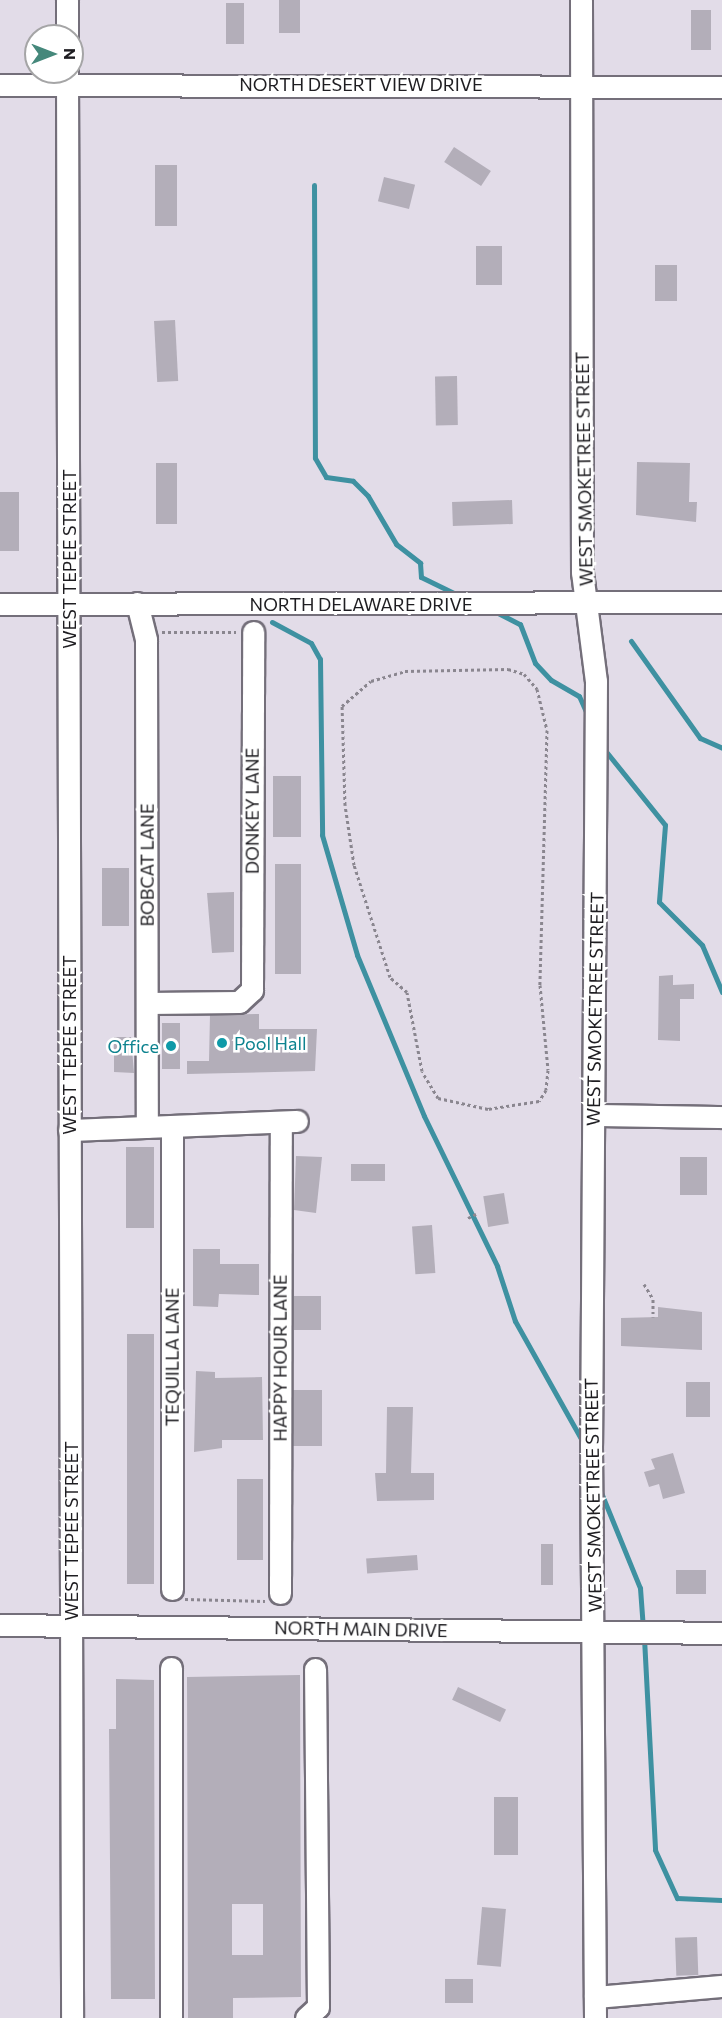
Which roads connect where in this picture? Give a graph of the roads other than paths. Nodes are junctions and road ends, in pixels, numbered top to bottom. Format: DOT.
graph roads {
  1 [pos="67,0"];
  2 [pos="581,0"];
  3 [pos="67,24"];
  4 [pos="84,78"];
  5 [pos="24,82"];
  6 [pos="67,84"];
  7 [pos="0,85"];
  8 [pos="580,85"];
  9 [pos="722,87"];
  10 [pos="722,602"];
  11 [pos="69,603"];
  12 [pos="137,603"];
  13 [pos="587,603"];
  14 [pos="0,604"];
  15 [pos="253,632"];
  16 [pos="148,1003"];
  17 [pos="594,1115"];
  18 [pos="722,1117"];
  19 [pos="172,1126"];
  20 [pos="147,1127"];
  21 [pos="69,1130"];
  22 [pos="172,1589"];
  23 [pos="280,1593"];
  24 [pos="72,1624"];
  25 [pos="0,1625"];
  26 [pos="595,1633"];
  27 [pos="722,1633"];
  28 [pos="171,1668"];
  29 [pos="315,1669"];
  30 [pos="722,1986"];
  31 [pos="595,1996"];
  32 [pos="72,2018"];
  33 [pos="171,2018"];
  34 [pos="306,2018"];
  35 [pos="595,2018"];
  1 -- 3 [label="street"];
  2 -- 8 [label="street, WEST SMOKETREE STREET"];
  4 -- 8 [label="street, NORTH DESERT VIEW DRIVE"];
  5 -- 7 [label="street, NORTH DESERT VIEW DRIVE"];
  6 -- 11 [label="street, WEST TEPEE STREET"];
  8 -- 9 [label="street, NORTH DESERT VIEW DRIVE"];
  8 -- 13 [label="street, WEST SMOKETREE STREET"];
  10 -- 13 [label="street, NORTH DELAWARE DRIVE"];
  11 -- 12 [label="street, NORTH DELAWARE DRIVE"];
  11 -- 14 [label="street, NORTH DELAWARE DRIVE"];
  11 -- 21 [label="street, WEST TEPEE STREET"];
  12 -- 13 [label="street, NORTH DELAWARE DRIVE"];
  12 -- 16 [label="street, BOBCAT LANE"];
  13 -- 17 [label="street, WEST SMOKETREE STREET"];
  15 -- 16 [label="street, DONKEY LANE"];
  16 -- 20 [label="street, BOBCAT LANE"];
  17 -- 18 [label="street"];
  17 -- 26 [label="street, WEST SMOKETREE STREET"];
  19 -- 20 [label="street"];
  19 -- 22 [label="street, TEQUILLA LANE"];
  19 -- 23 [label="street, HAPPY HOUR LANE"];
  20 -- 21 [label="street"];
  21 -- 24 [label="street, WEST TEPEE STREET"];
  24 -- 25 [label="street, NORTH MAIN DRIVE"];
  24 -- 26 [label="street, NORTH MAIN DRIVE"];
  24 -- 32 [label="street, WEST TEPEE STREET"];
  26 -- 27 [label="street, NORTH MAIN DRIVE"];
  26 -- 31 [label="street, WEST SMOKETREE STREET"];
  28 -- 33 [label="street"];
  29 -- 34 [label="street"];
  30 -- 31 [label="street"];
  31 -- 35 [label="street, WEST SMOKETREE STREET"];
}
